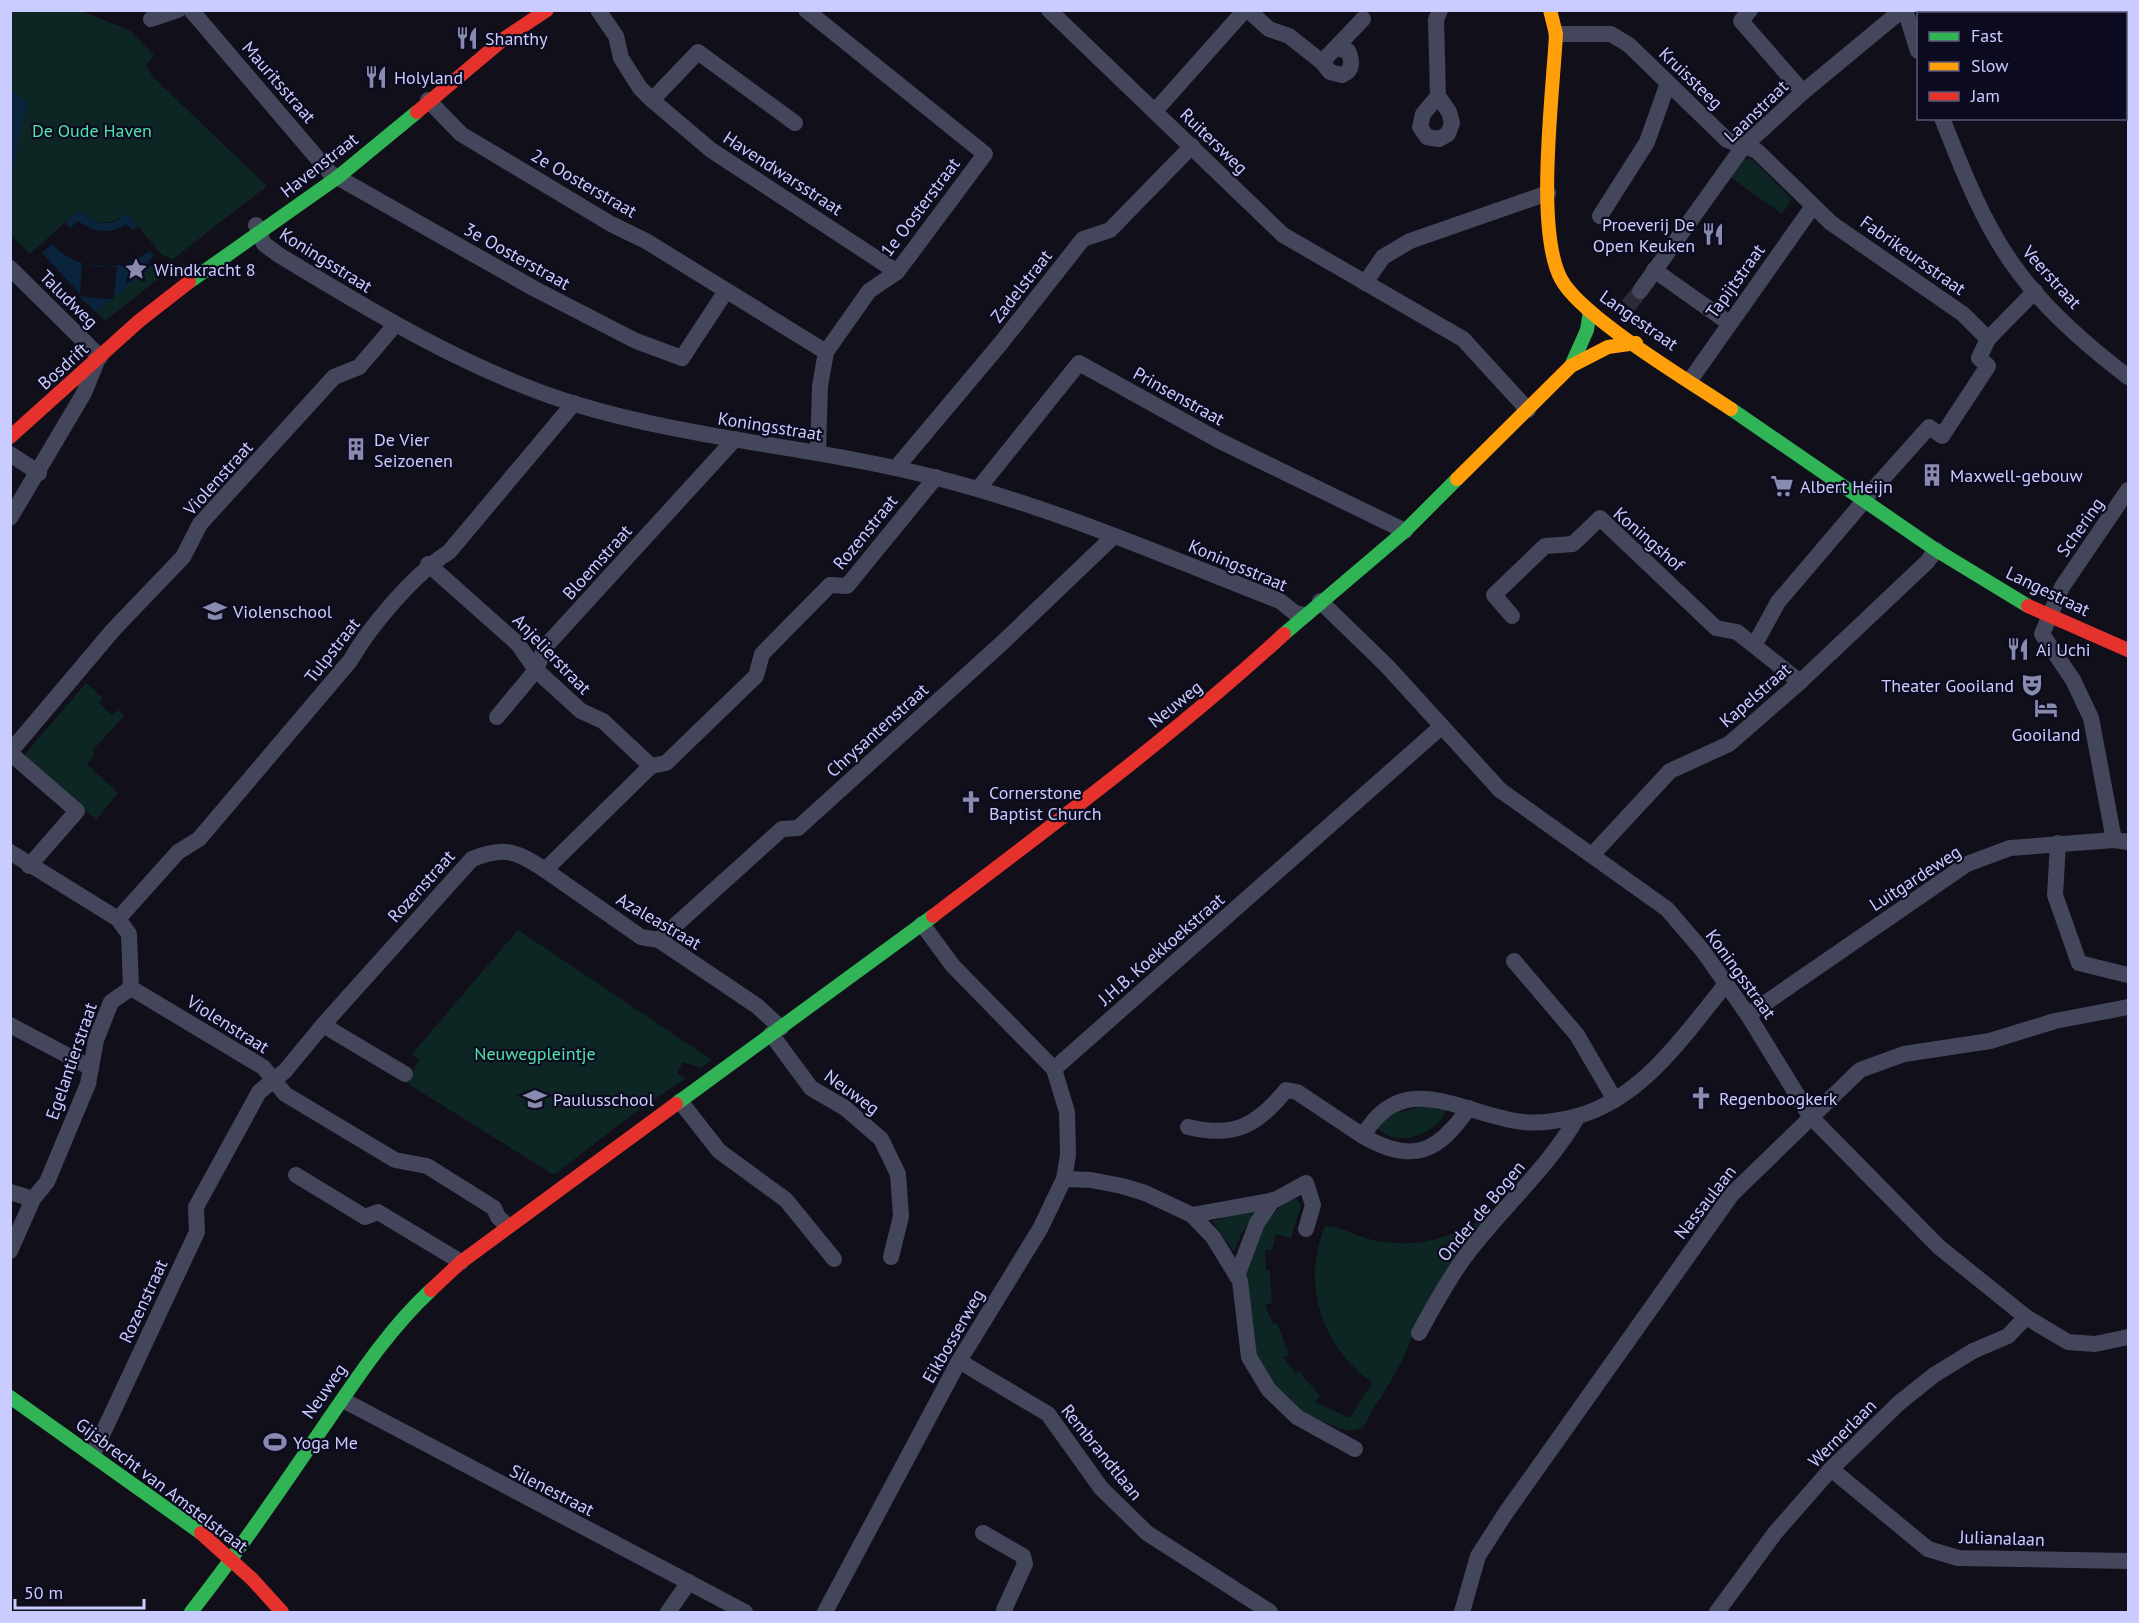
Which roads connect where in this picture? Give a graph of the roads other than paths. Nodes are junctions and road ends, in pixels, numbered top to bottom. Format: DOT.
graph roads {
  1 [pos="178,10"];
  2 [pos="191,10"];
  3 [pos="547,10"];
  4 [pos="598,10"];
  5 [pos="806,10"];
  6 [pos="1049,10"];
  7 [pos="1246,10"];
  8 [pos="1440,10"];
  9 [pos="1550,10"];
  10 [pos="1750,10"];
  11 [pos="1903,10"];
  12 [pos="151,19"];
  13 [pos="1363,19"];
  14 [pos="1556,34"];
  15 [pos="1337,48"];
  16 [pos="1917,48"];
  17 [pos="1322,62"];
  18 [pos="1668,83"];
  19 [pos="1803,92"];
  20 [pos="1438,96"];
  21 [pos="428,100"];
  22 [pos="652,100"];
  23 [pos="1155,111"];
  24 [pos="1943,120"];
  25 [pos="795,123"];
  26 [pos="1192,146"];
  27 [pos="1743,147"];
  28 [pos="334,175"];
  29 [pos="1548,193"];
  30 [pos="1813,206"];
  31 [pos="1600,216"];
  32 [pos="256,230"];
  33 [pos="10,268"];
  34 [pos="1654,270"];
  35 [pos="897,272"];
  36 [pos="1365,283"];
  37 [pos="726,291"];
  38 [pos="1640,291"];
  39 [pos="2035,291"];
  40 [pos="1590,311"];
  41 [pos="1729,323"];
  42 [pos="395,325"];
  43 [pos="1988,339"];
  44 [pos="1636,343"];
  45 [pos="826,352"];
  46 [pos="103,355"];
  47 [pos="1571,366"];
  48 [pos="1694,375"];
  49 [pos="2128,377"];
  50 [pos="574,403"];
  51 [pos="1528,410"];
  52 [pos="10,438"];
  53 [pos="735,439"];
  54 [pos="818,453"];
  55 [pos="10,454"];
  56 [pos="896,468"];
  57 [pos="39,473"];
  58 [pos="936,477"];
  59 [pos="978,489"];
  60 [pos="2128,490"];
  61 [pos="1867,497"];
  62 [pos="10,518"];
  63 [pos="1405,531"];
  64 [pos="1114,536"];
  65 [pos="1936,550"];
  66 [pos="428,564"];
  67 [pos="1320,601"];
  68 [pos="1305,615"];
  69 [pos="1512,616"];
  70 [pos="2048,617"];
  71 [pos="1755,644"];
  72 [pos="2128,650"];
  73 [pos="2120,662"];
  74 [pos="536,670"];
  75 [pos="1800,682"];
  76 [pos="496,717"];
  77 [pos="1441,727"];
  78 [pos="10,752"];
  79 [pos="651,766"];
  80 [pos="2121,841"];
  81 [pos="2058,843"];
  82 [pos="10,852"];
  83 [pos="1592,855"];
  84 [pos="29,866"];
  85 [pos="544,870"];
  86 [pos="118,919"];
  87 [pos="922,924"];
  88 [pos="659,940"];
  89 [pos="1515,961"];
  90 [pos="2128,975"];
  91 [pos="1726,984"];
  92 [pos="131,988"];
  93 [pos="2128,1007"];
  94 [pos="1748,1015"];
  95 [pos="323,1024"];
  96 [pos="10,1025"];
  97 [pos="776,1031"];
  98 [pos="91,1068"];
  99 [pos="1054,1069"];
  100 [pos="405,1074"];
  101 [pos="273,1079"];
  102 [pos="1615,1100"];
  103 [pos="680,1101"];
  104 [pos="1469,1108"];
  105 [pos="1578,1116"];
  106 [pos="1810,1116"];
  107 [pos="1188,1127"];
  108 [pos="1363,1136"];
  109 [pos="296,1175"];
  110 [pos="1064,1179"];
  111 [pos="10,1192"];
  112 [pos="33,1199"];
  113 [pos="1273,1200"];
  114 [pos="1192,1215"];
  115 [pos="508,1226"];
  116 [pos="1306,1229"];
  117 [pos="10,1251"];
  118 [pos="891,1257"];
  119 [pos="834,1259"];
  120 [pos="461,1262"];
  121 [pos="1237,1276"];
  122 [pos="2026,1317"];
  123 [pos="1419,1333"];
  124 [pos="2128,1336"];
  125 [pos="959,1361"];
  126 [pos="10,1397"];
  127 [pos="343,1400"];
  128 [pos="1355,1449"];
  129 [pos="93,1454"];
  130 [pos="1831,1469"];
  131 [pos="983,1533"];
  132 [pos="233,1558"];
  133 [pos="2128,1561"];
  134 [pos="688,1582"];
  135 [pos="191,1612"];
  136 [pos="282,1612"];
  137 [pos="668,1612"];
  138 [pos="745,1612"];
  139 [pos="825,1612"];
  140 [pos="1005,1612"];
  141 [pos="1270,1612"];
  142 [pos="1462,1612"];
  143 [pos="1717,1612"];
  1 -- 12 [label="street"];
  2 -- 28 [label="street, Mauritsstraat"];
  3 -- 21 [label="street, Havenstraat"];
  4 -- 22 [label="street, Havendwarsstraat"];
  5 -- 35 [label="street, 1e Oosterstraat"];
  6 -- 23 [label="street, Ruitersweg"];
  7 -- 17 [label="street"];
  7 -- 23 [label="street"];
  8 -- 20 [label="street"];
  9 -- 14 [label="street, Langestraat"];
  10 -- 19 [label="street"];
  11 -- 16 [label="street"];
  11 -- 19 [label="street, Laanstraat"];
  13 -- 15 [label="street"];
  14 -- 18 [label="street, Kruissteeg"];
  14 -- 29 [label="street, Langestraat"];
  15 -- 17 [label="street"];
  15 -- 17 [label="street"];
  18 -- 27 [label="street, Kruissteeg"];
  18 -- 31 [label="street"];
  19 -- 27 [label="street, Laanstraat"];
  21 -- 28 [label="street, Havenstraat"];
  21 -- 37 [label="street, 2e Oosterstraat"];
  22 -- 25 [label="street"];
  22 -- 35 [label="street, Havendwarsstraat"];
  23 -- 26 [label="street, Ruitersweg"];
  24 -- 39 [label="street, Veerstraat"];
  26 -- 36 [label="street, Ruitersweg"];
  26 -- 56 [label="street, Zadelstraat"];
  27 -- 30 [label="street, Kruissteeg"];
  27 -- 34 [label="street, Laanstraat"];
  28 -- 32 [label="street, Havenstraat"];
  28 -- 37 [label="street, 3e Oosterstraat"];
  29 -- 36 [label="street"];
  29 -- 40 [label="street, Langestraat"];
  30 -- 41 [label="street, Tapijtstraat"];
  30 -- 43 [label="street, Fabrikeursstraat"];
  32 -- 42 [label="street, Koningsstraat"];
  32 -- 46 [label="street, Havenstraat"];
  33 -- 46 [label="street, Taludweg"];
  34 -- 38 [label="street, Laanstraat"];
  34 -- 41 [label="street"];
  35 -- 45 [label="street, 1e Oosterstraat"];
  36 -- 51 [label="street, Ruitersweg"];
  37 -- 45 [label="street, 2e Oosterstraat"];
  39 -- 43 [label="street"];
  39 -- 49 [label="street, Veerstraat"];
  40 -- 44 [label="street, Langestraat"];
  40 -- 47 [label="street, Neuweg"];
  41 -- 48 [label="street, Tapijtstraat"];
  42 -- 50 [label="street, Koningsstraat"];
  42 -- 78 [label="street, Violenstraat"];
  43 -- 61 [label="street"];
  44 -- 47 [label="street, Neuweg"];
  44 -- 48 [label="street, Langestraat"];
  45 -- 54 [label="street, 1e Oosterstraat"];
  46 -- 52 [label="street, Bosdrift"];
  46 -- 57 [label="street"];
  47 -- 51 [label="street, Neuweg"];
  48 -- 61 [label="street, Langestraat"];
  50 -- 53 [label="street, Koningsstraat"];
  50 -- 66 [label="street, Tulpstraat"];
  51 -- 63 [label="street, Neuweg"];
  53 -- 54 [label="street, Koningsstraat"];
  53 -- 74 [label="street, Bloemstraat"];
  54 -- 56 [label="street, Koningsstraat"];
  55 -- 57 [label="street"];
  56 -- 58 [label="street, Koningsstraat"];
  57 -- 62 [label="street"];
  58 -- 59 [label="street, Koningsstraat"];
  58 -- 79 [label="street, Rozenstraat"];
  59 -- 63 [label="street, Prinsenstraat"];
  59 -- 64 [label="street, Koningsstraat"];
  60 -- 70 [label="street, Schering"];
  61 -- 65 [label="street, Langestraat"];
  61 -- 71 [label="street"];
  63 -- 67 [label="street, Neuweg"];
  64 -- 68 [label="street, Koningsstraat"];
  64 -- 88 [label="street, Chrysantenstraat"];
  65 -- 70 [label="street, Langestraat"];
  65 -- 75 [label="street, Kapelstraat"];
  66 -- 74 [label="street, Anjelierstraat"];
  66 -- 86 [label="street, Tulpstraat"];
  67 -- 68 [label="street, Neuweg"];
  67 -- 77 [label="street, Koningsstraat"];
  68 -- 87 [label="street, Neuweg"];
  69 -- 71 [label="street, Koningshof"];
  70 -- 72 [label="street, Langestraat"];
  70 -- 73 [label="street"];
  70 -- 80 [label="street"];
  71 -- 75 [label="street, Koningshof"];
  74 -- 76 [label="street, Bloemstraat"];
  74 -- 79 [label="street, Anjelierstraat"];
  75 -- 83 [label="street, Kapelstraat"];
  77 -- 83 [label="street, Koningsstraat"];
  77 -- 99 [label="street, J.H.B. Koekkoekstraat"];
  78 -- 84 [label="street, Violenstraat"];
  79 -- 85 [label="street, Rozenstraat"];
  80 -- 81 [label="street, Luitgardeweg"];
  81 -- 90 [label="street"];
  81 -- 94 [label="street, Luitgardeweg"];
  82 -- 84 [label="street"];
  83 -- 91 [label="street, Koningsstraat"];
  84 -- 86 [label="street"];
  85 -- 88 [label="street, Azaleastraat"];
  85 -- 95 [label="street, Rozenstraat"];
  86 -- 92 [label="street"];
  87 -- 97 [label="street, Neuweg"];
  87 -- 99 [label="street"];
  88 -- 97 [label="street, Azaleastraat"];
  89 -- 102 [label="street"];
  91 -- 94 [label="street, Koningsstraat"];
  91 -- 102 [label="street"];
  92 -- 98 [label="street, Egelantierstraat"];
  92 -- 101 [label="street, Violenstraat"];
  93 -- 106 [label="street, Nassaulaan"];
  94 -- 106 [label="street, Koningsstraat"];
  95 -- 100 [label="street"];
  95 -- 101 [label="street, Rozenstraat"];
  96 -- 98 [label="street"];
  97 -- 103 [label="street, Neuweg"];
  97 -- 118 [label="street, Neuweg"];
  98 -- 112 [label="street, Egelantierstraat"];
  99 -- 110 [label="street, Eikbosserweg"];
  101 -- 115 [label="street, Violenstraat"];
  101 -- 129 [label="street, Rozenstraat"];
  102 -- 105 [label="street"];
  103 -- 115 [label="street, Neuweg"];
  103 -- 119 [label="street"];
  104 -- 105 [label="street"];
  104 -- 108 [label="street"];
  104 -- 108 [label="street"];
  105 -- 123 [label="street, Onder de Bogen"];
  106 -- 122 [label="street, Koningsstraat"];
  106 -- 142 [label="street, Nassaulaan"];
  107 -- 108 [label="street"];
  109 -- 120 [label="street"];
  110 -- 114 [label="street"];
  110 -- 125 [label="street, Eikbosserweg"];
  111 -- 112 [label="street"];
  112 -- 117 [label="street, Egelantierstraat"];
  113 -- 114 [label="street"];
  113 -- 116 [label="street"];
  113 -- 121 [label="street"];
  114 -- 121 [label="street"];
  115 -- 120 [label="street, Neuweg"];
  120 -- 127 [label="street, Neuweg"];
  121 -- 128 [label="street"];
  122 -- 124 [label="street, Koningsstraat"];
  122 -- 130 [label="street, Wernerlaan"];
  125 -- 139 [label="street, Eikbosserweg"];
  125 -- 141 [label="street, Rembrandtlaan"];
  126 -- 129 [label="street, Gijsbrecht van Amstelstraat"];
  127 -- 132 [label="street, Neuweg"];
  127 -- 134 [label="street, Silenestraat"];
  129 -- 132 [label="street, Gijsbrecht van Amstelstraat"];
  130 -- 133 [label="street, Julianalaan"];
  130 -- 143 [label="street, Wernerlaan"];
  131 -- 140 [label="street"];
  132 -- 135 [label="street, Neuweg"];
  132 -- 136 [label="street, Gijsbrecht van Amstelstraat"];
  134 -- 137 [label="street"];
  134 -- 138 [label="street, Silenestraat"];
}
